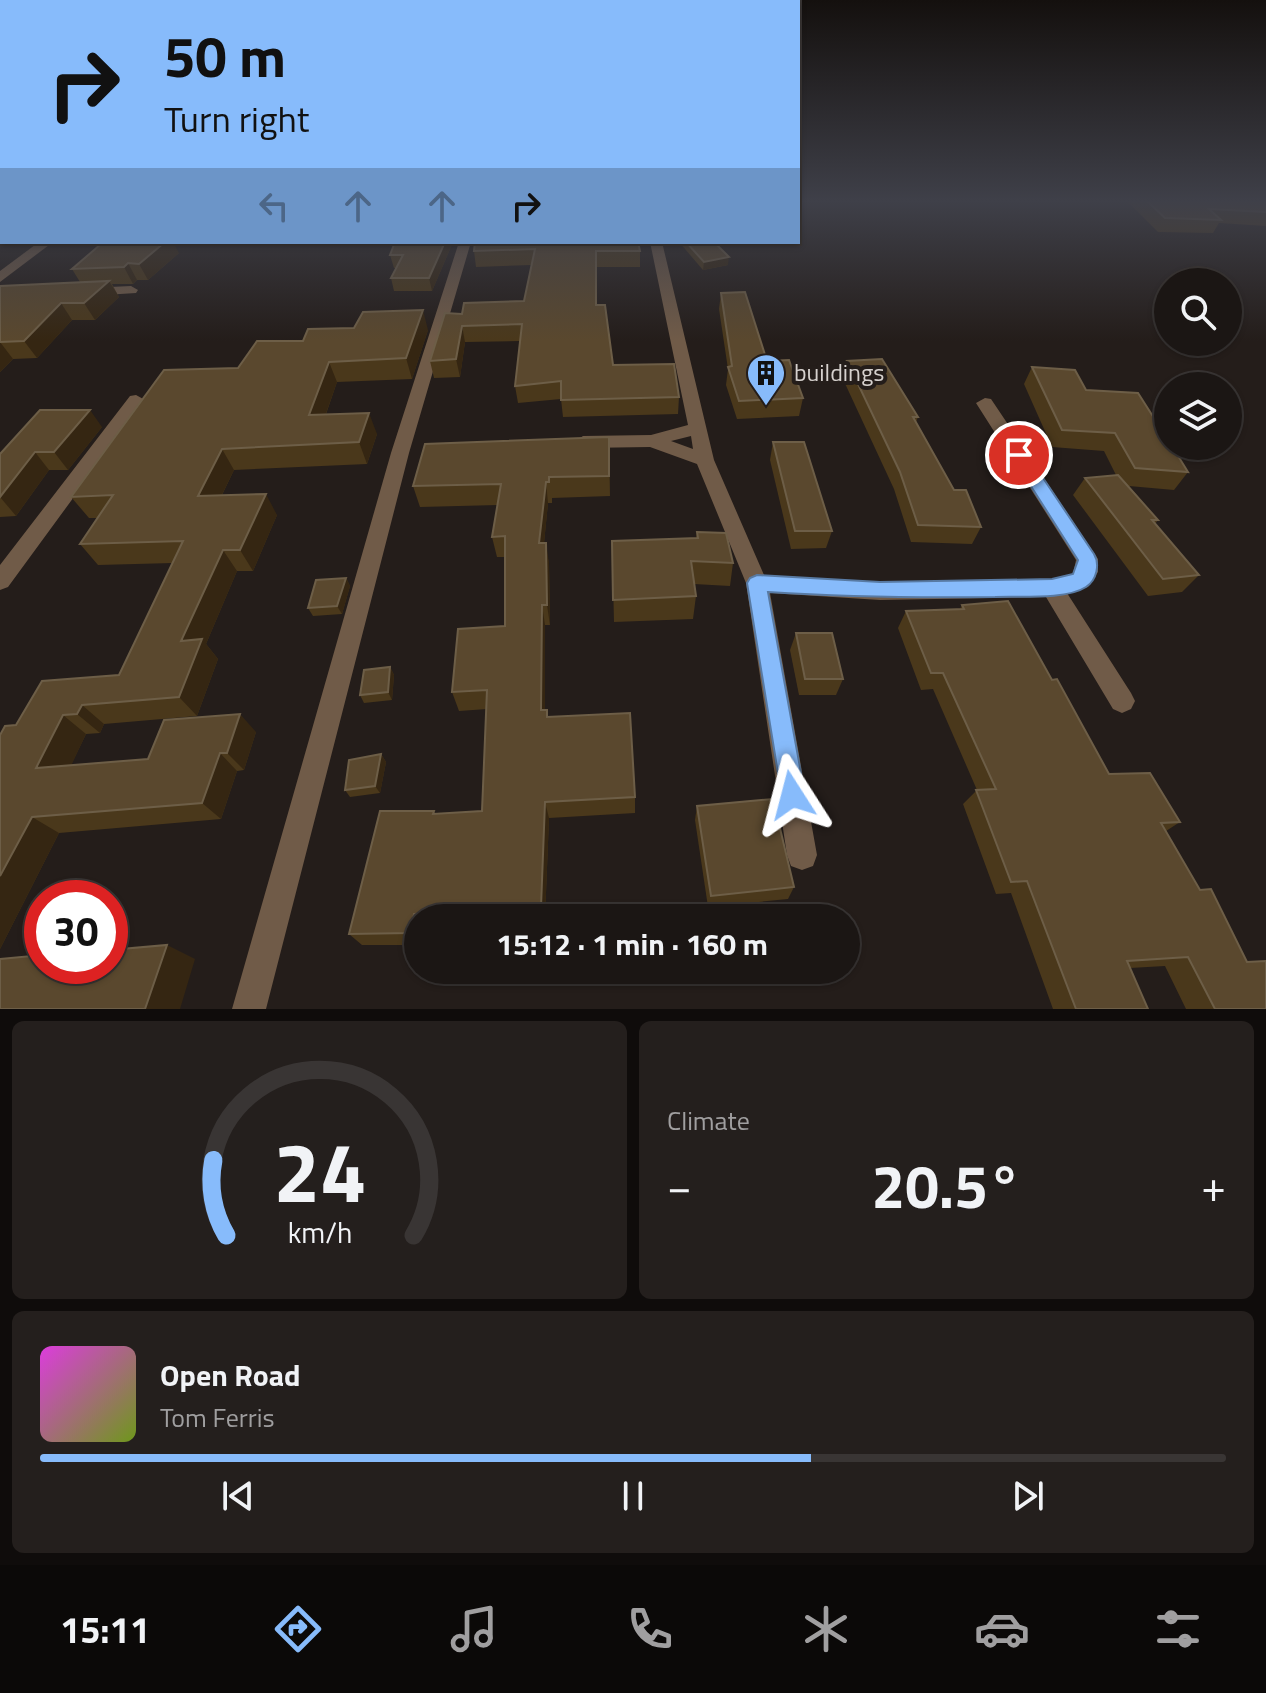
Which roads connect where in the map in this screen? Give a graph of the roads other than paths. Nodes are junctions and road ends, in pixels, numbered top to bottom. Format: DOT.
graph roads {
  1 [pos="40,247"];
  2 [pos="464,247"];
  3 [pos="657,247"];
  4 [pos="0,278"];
  5 [pos="131,290"];
  6 [pos="73,293"];
  7 [pos="136,400"];
  8 [pos="985,403"];
  9 [pos="697,428"];
  10 [pos="651,441"];
  11 [pos="558,442"];
  12 [pos="705,460"];
  13 [pos="0,581"];
  14 [pos="757,583"];
  15 [pos="1052,588"];
  16 [pos="1122,701"];
  17 [pos="802,855"];
  18 [pos="249,1009"];
  1 -- 4 [label="street"];
  2 -- 18 [label="street"];
  3 -- 9 [label="street"];
  5 -- 6 [label="street"];
  7 -- 13 [label="street"];
  8 -- 15 [label="street"];
  9 -- 10 [label="street"];
  9 -- 12 [label="street"];
  10 -- 11 [label="street"];
  10 -- 12 [label="street"];
  12 -- 14 [label="street"];
  14 -- 15 [label="street"];
  14 -- 17 [label="street"];
  15 -- 16 [label="street"];
}
